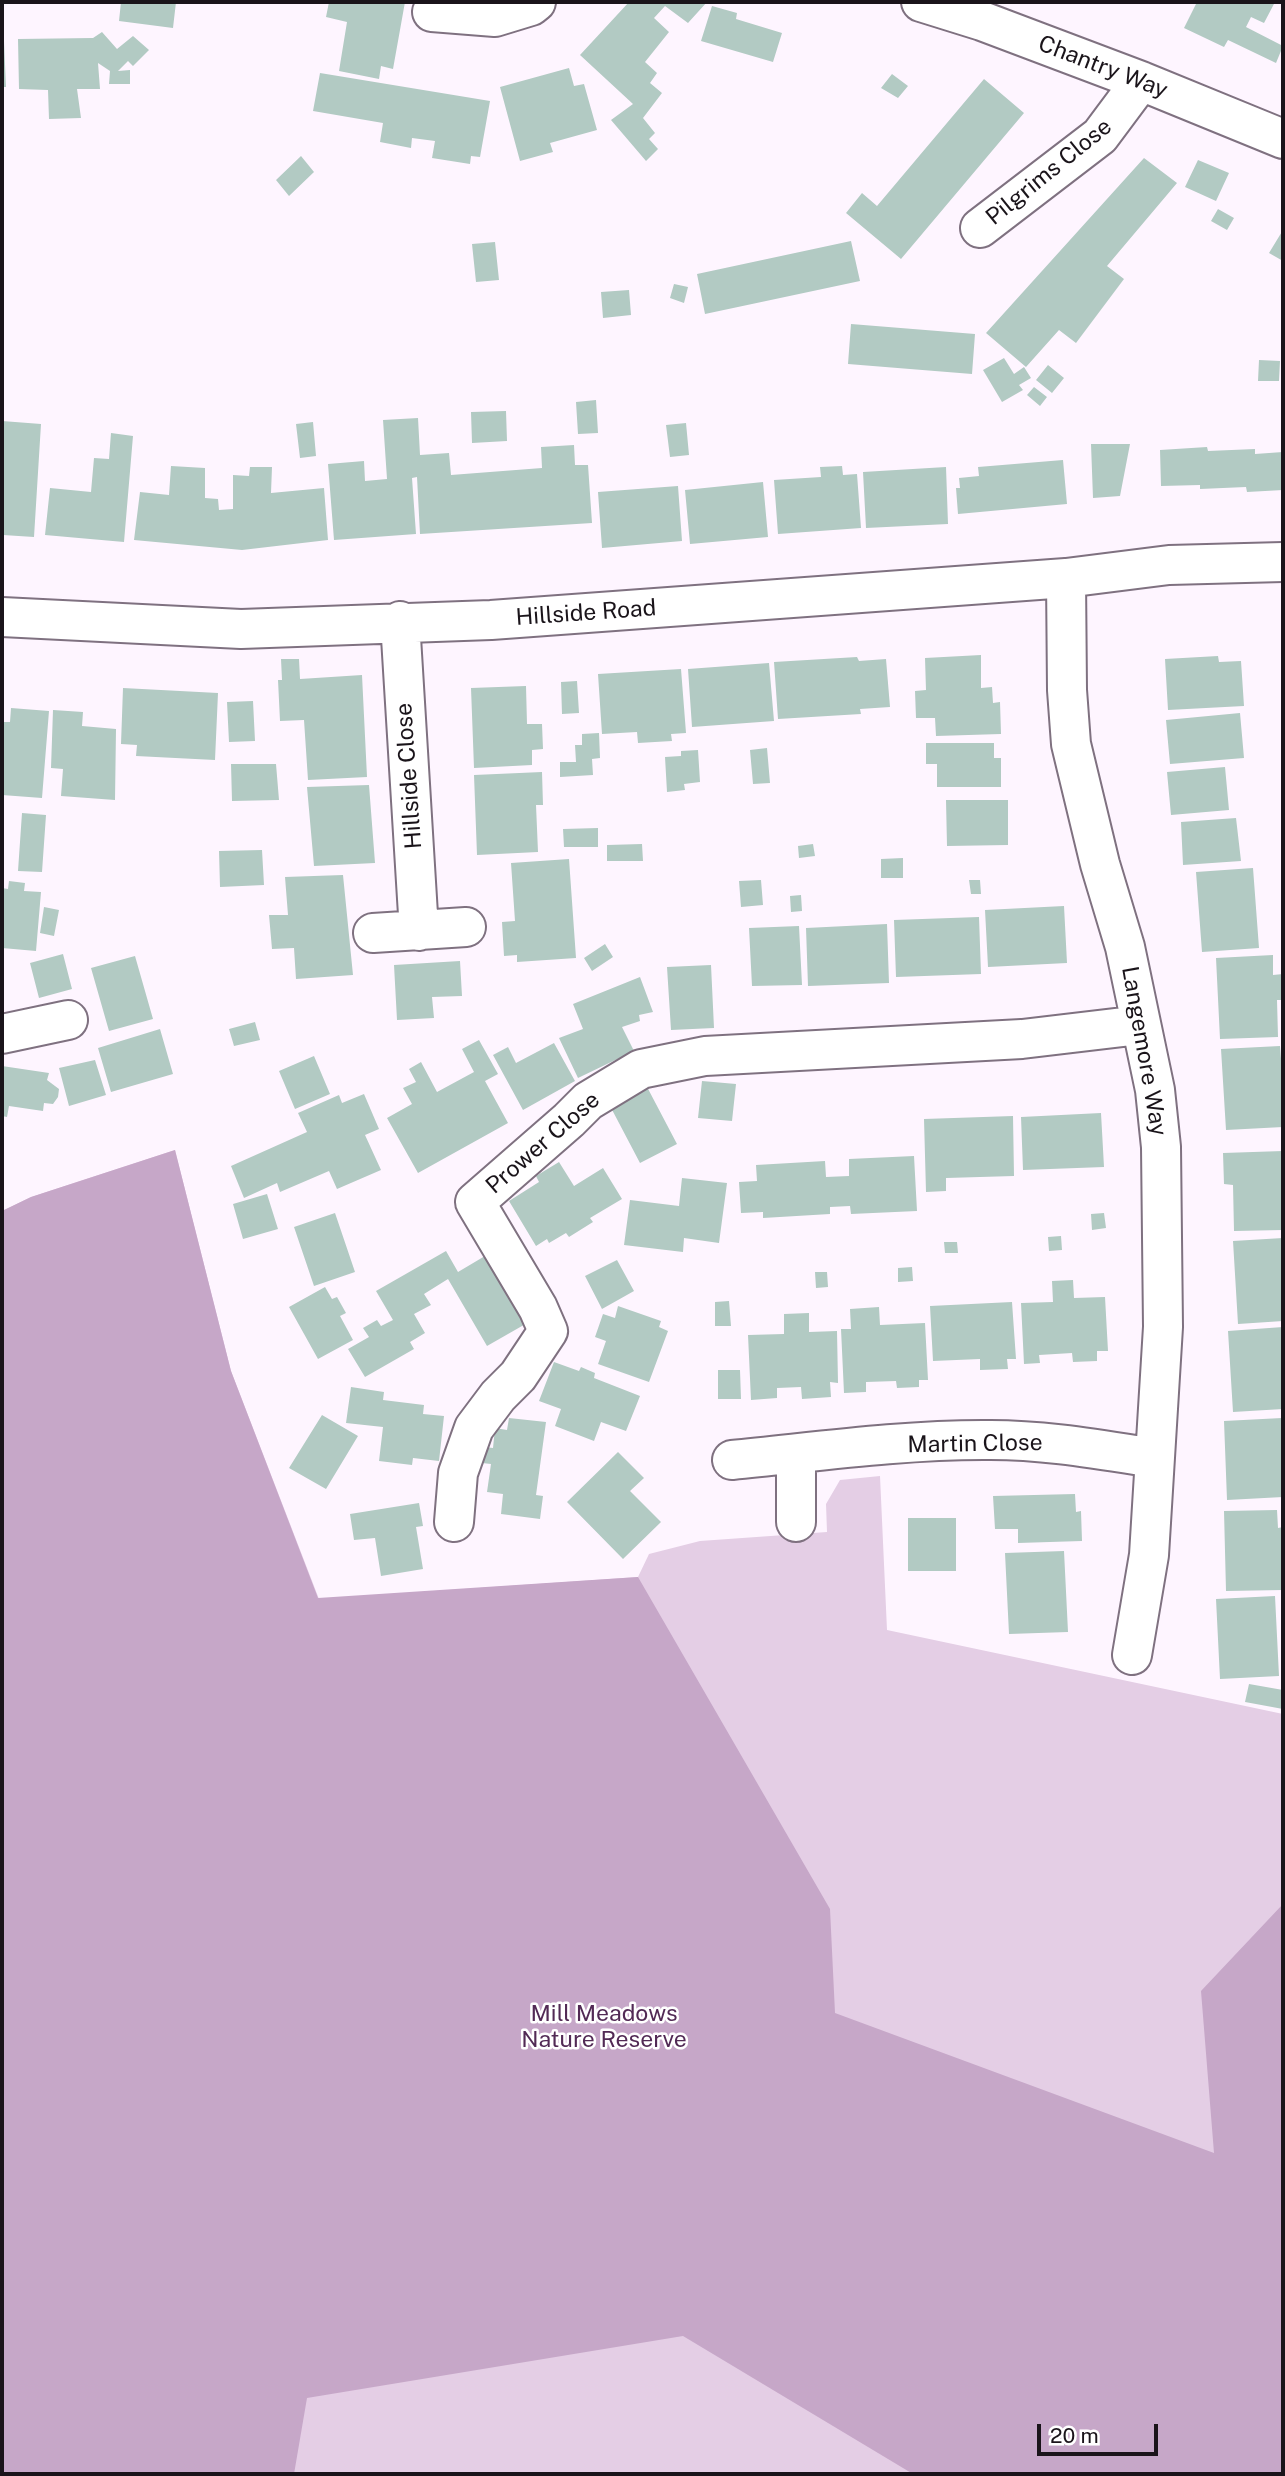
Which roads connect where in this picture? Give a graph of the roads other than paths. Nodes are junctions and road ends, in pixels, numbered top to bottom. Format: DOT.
graph roads {
  1 [pos="536,2"];
  2 [pos="921,2"];
  3 [pos="432,12"];
  4 [pos="1141,81"];
  5 [pos="1283,139"];
  6 [pos="980,228"];
  7 [pos="1283,562"];
  8 [pos="1066,578"];
  9 [pos="2,617"];
  10 [pos="400,621"];
  11 [pos="466,927"];
  12 [pos="419,931"];
  13 [pos="373,933"];
  14 [pos="68,1020"];
  15 [pos="1140,1026"];
  16 [pos="2,1034"];
  17 [pos="796,1454"];
  18 [pos="1154,1458"];
  19 [pos="732,1461"];
  20 [pos="796,1521"];
  21 [pos="454,1522"];
  22 [pos="1132,1655"];
  1 -- 3 [label="street"];
  2 -- 4 [label="street, Chantry Way"];
  4 -- 5 [label="street, Chantry Way"];
  4 -- 6 [label="street, Pilgrims Close"];
  7 -- 8 [label="street, Hillside Road"];
  8 -- 10 [label="street, Hillside Road"];
  8 -- 15 [label="street, Langemore Way"];
  9 -- 10 [label="street, Hillside Road"];
  10 -- 12 [label="street, Hillside Close"];
  11 -- 12 [label="street"];
  12 -- 13 [label="street"];
  14 -- 16 [label="street"];
  15 -- 18 [label="street, Langemore Way"];
  15 -- 21 [label="street, Prower Close"];
  17 -- 18 [label="street, Martin Close"];
  17 -- 19 [label="street, Martin Close"];
  17 -- 20 [label="street"];
  18 -- 22 [label="street, Langemore Way"];
}
